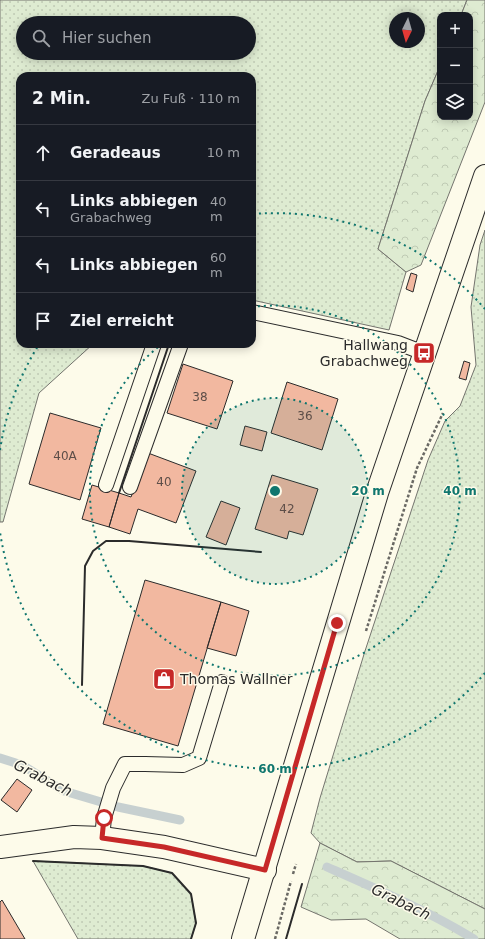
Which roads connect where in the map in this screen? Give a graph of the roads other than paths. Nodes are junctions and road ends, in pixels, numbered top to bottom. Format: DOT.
graph roads {
  1 [pos="485,176"];
  2 [pos="256,313"];
  3 [pos="153,348"];
  4 [pos="180,348"];
  5 [pos="424,353"];
  6 [pos="106,485"];
  7 [pos="130,487"];
  8 [pos="222,682"];
  9 [pos="103,828"];
  10 [pos="0,847"];
  11 [pos="265,870"];
  12 [pos="243,939"];
  1 -- 5 [label="main road"];
  2 -- 5 [label="lane"];
  3 -- 6 [label="lane"];
  4 -- 7 [label="lane"];
  5 -- 11 [label="main road"];
  8 -- 9 [label="lane"];
  9 -- 10 [label="main road"];
  9 -- 11 [label="main road"];
  11 -- 12 [label="main road"];
}
